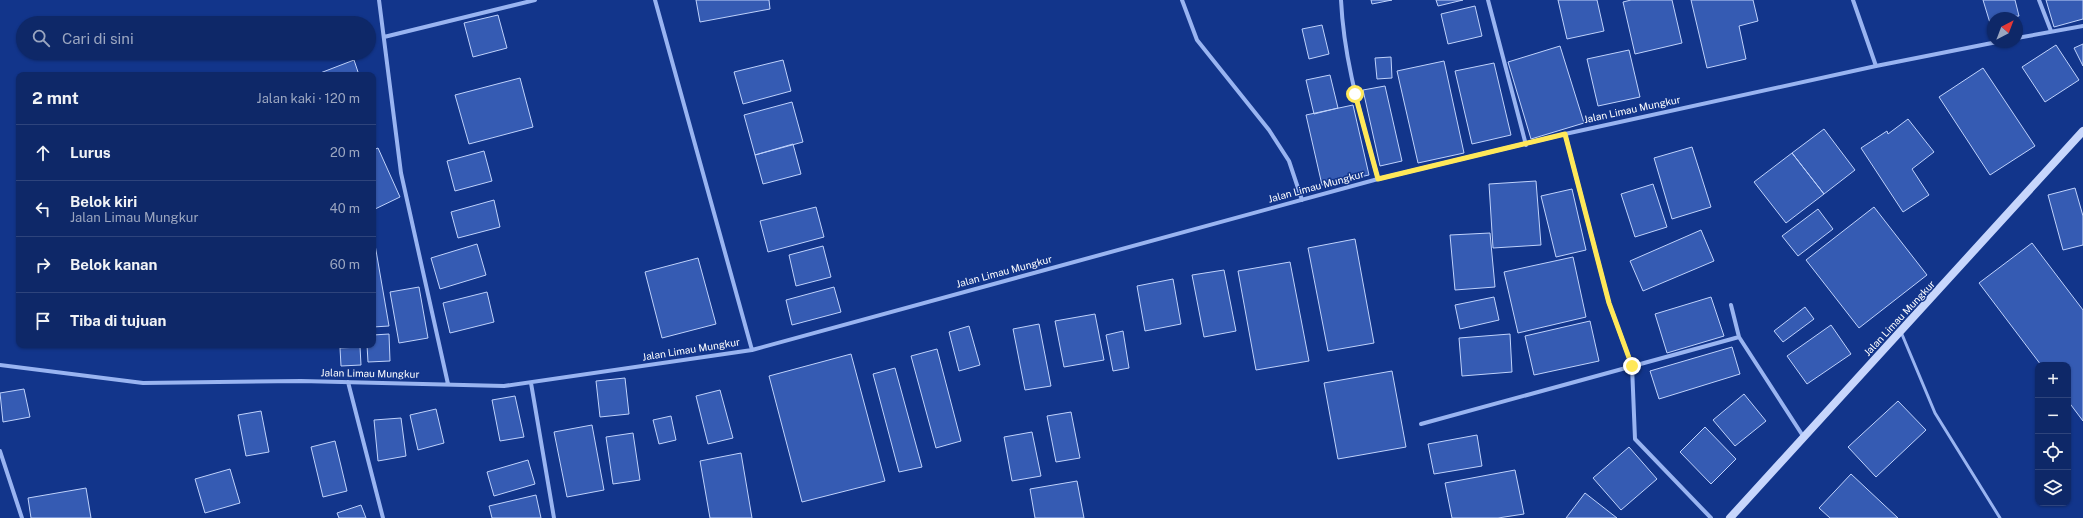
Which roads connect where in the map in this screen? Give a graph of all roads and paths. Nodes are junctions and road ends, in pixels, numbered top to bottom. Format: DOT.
graph roads {
  1 [pos="379,0"];
  2 [pos="535,0"];
  3 [pos="655,0"];
  4 [pos="1182,0"];
  5 [pos="1341,0"];
  6 [pos="1488,0"];
  7 [pos="1853,0"];
  8 [pos="2040,0"];
  9 [pos="2083,26"];
  10 [pos="2051,31"];
  11 [pos="384,37"];
  12 [pos="2023,37"];
  13 [pos="1987,44"];
  14 [pos="1876,66"];
  15 [pos="2083,131"];
  16 [pos="1565,134"];
  17 [pos="1526,145"];
  18 [pos="1378,179"];
  19 [pos="1302,200"];
  20 [pos="1731,305"];
  21 [pos="1901,332"];
  22 [pos="1739,337"];
  23 [pos="752,350"];
  24 [pos="0,365"];
  25 [pos="1632,366"];
  26 [pos="348,382"];
  27 [pos="531,383"];
  28 [pos="448,384"];
  29 [pos="1421,424"];
  30 [pos="1803,436"];
  31 [pos="0,451"];
  32 [pos="22,518"];
  33 [pos="383,518"];
  34 [pos="554,518"];
  35 [pos="1711,518"];
  36 [pos="1730,518"];
  37 [pos="2000,518"];
  1 -- 11 [label="street"];
  2 -- 11 [label="street"];
  3 -- 23 [label="street"];
  4 -- 19 [label="street"];
  5 -- 18 [label="street"];
  6 -- 17 [label="street"];
  7 -- 14 [label="street"];
  8 -- 10 [label="street"];
  9 -- 10 [label="street"];
  10 -- 12 [label="street"];
  11 -- 28 [label="street"];
  13 -- 14 [label="street, Jalan Limau Mungkur"];
  14 -- 16 [label="street, Jalan Limau Mungkur"];
  15 -- 21 [label="street, Jalan Limau Mungkur"];
  16 -- 17 [label="street, Jalan Limau Mungkur"];
  16 -- 25 [label="street"];
  17 -- 18 [label="street, Jalan Limau Mungkur"];
  18 -- 19 [label="street, Jalan Limau Mungkur"];
  19 -- 23 [label="street, Jalan Limau Mungkur"];
  20 -- 22 [label="street"];
  21 -- 30 [label="street, Jalan Limau Mungkur"];
  21 -- 37 [label="lane"];
  22 -- 25 [label="street"];
  22 -- 30 [label="street"];
  23 -- 27 [label="street, Jalan Limau Mungkur"];
  24 -- 26 [label="street, Jalan Limau Mungkur"];
  25 -- 29 [label="street"];
  25 -- 35 [label="street"];
  26 -- 28 [label="street, Jalan Limau Mungkur"];
  26 -- 33 [label="street"];
  27 -- 28 [label="street, Jalan Limau Mungkur"];
  27 -- 34 [label="street"];
  30 -- 36 [label="street, Jalan Limau Mungkur"];
  31 -- 32 [label="street"];
}
